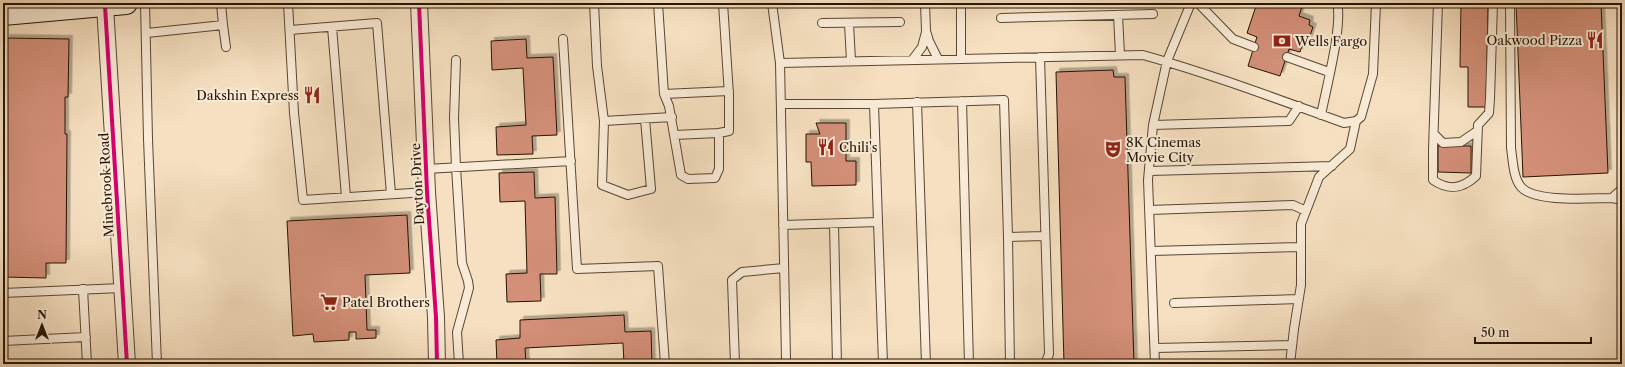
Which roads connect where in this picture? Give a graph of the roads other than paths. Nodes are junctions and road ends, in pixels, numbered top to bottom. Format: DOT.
graph roads {
  1 [pos="145,3"];
  2 [pos="221,3"];
  3 [pos="288,3"];
  4 [pos="419,3"];
  5 [pos="594,3"];
  6 [pos="658,3"];
  7 [pos="724,3"];
  8 [pos="772,3"];
  9 [pos="925,3"];
  10 [pos="961,3"];
  11 [pos="1191,3"];
  12 [pos="1198,3"];
  13 [pos="1336,3"];
  14 [pos="1376,3"];
  15 [pos="1438,3"];
  16 [pos="1493,3"];
  17 [pos="1510,3"];
  18 [pos="118,4"];
  19 [pos="3,14"];
  20 [pos="1152,14"];
  21 [pos="1118,15"];
  22 [pos="1002,18"];
  23 [pos="900,22"];
  24 [pos="849,23"];
  25 [pos="822,24"];
  26 [pos="223,25"];
  27 [pos="332,26"];
  28 [pos="290,30"];
  29 [pos="926,31"];
  30 [pos="147,33"];
  31 [pos="563,39"];
  32 [pos="226,47"];
  33 [pos="1254,47"];
  34 [pos="1120,55"];
  35 [pos="1040,57"];
  36 [pos="1287,57"];
  37 [pos="961,58"];
  38 [pos="913,59"];
  39 [pos="938,59"];
  40 [pos="456,60"];
  41 [pos="851,61"];
  42 [pos="1167,61"];
  43 [pos="780,63"];
  44 [pos="1329,72"];
  45 [pos="729,92"];
  46 [pos="664,94"];
  47 [pos="917,102"];
  48 [pos="962,102"];
  49 [pos="781,104"];
  50 [pos="874,104"];
  51 [pos="1299,106"];
  52 [pos="1321,115"];
  53 [pos="672,117"];
  54 [pos="645,119"];
  55 [pos="604,121"];
  56 [pos="1356,122"];
  57 [pos="1153,125"];
  58 [pos="1477,131"];
  59 [pos="720,133"];
  60 [pos="1434,134"];
  61 [pos="674,135"];
  62 [pos="571,161"];
  63 [pos="1332,166"];
  64 [pos="456,167"];
  65 [pos="426,169"];
  66 [pos="1149,171"];
  67 [pos="1622,189"];
  68 [pos="427,192"];
  69 [pos="390,194"];
  70 [pos="346,197"];
  71 [pos="1612,198"];
  72 [pos="1622,200"];
  73 [pos="1149,210"];
  74 [pos="1306,211"];
  75 [pos="878,222"];
  76 [pos="834,224"];
  77 [pos="783,225"];
  78 [pos="1045,236"];
  79 [pos="1008,238"];
  80 [pos="1301,247"];
  81 [pos="1151,251"];
  82 [pos="784,268"];
  83 [pos="122,288"];
  84 [pos="83,289"];
  85 [pos="3,293"];
  86 [pos="1298,299"];
  87 [pos="1174,303"];
  88 [pos="86,337"];
  89 [pos="3,341"];
  90 [pos="1292,345"];
  91 [pos="1155,348"];
  92 [pos="87,364"];
  93 [pos="127,364"];
  94 [pos="158,364"];
  95 [pos="437,364"];
  96 [pos="459,364"];
  97 [pos="665,364"];
  98 [pos="735,364"];
  99 [pos="787,364"];
  100 [pos="837,364"];
  101 [pos="883,364"];
  102 [pos="926,364"];
  103 [pos="970,364"];
  104 [pos="1010,364"];
  105 [pos="1045,364"];
  106 [pos="1155,364"];
  107 [pos="1290,364"];
  1 -- 30 [label="lane"];
  2 -- 26 [label="lane"];
  3 -- 28 [label="lane"];
  4 -- 65 [label="street, Dayton Drive"];
  5 -- 55 [label="lane"];
  6 -- 46 [label="lane"];
  7 -- 45 [label="lane"];
  8 -- 43 [label="lane"];
  9 -- 29 [label="lane"];
  10 -- 37 [label="lane"];
  11 -- 42 [label="lane"];
  12 -- 33 [label="lane"];
  13 -- 44 [label="lane"];
  14 -- 56 [label="lane"];
  15 -- 60 [label="lane"];
  16 -- 58 [label="lane"];
  17 -- 71 [label="lane"];
  18 -- 19 [label="main road"];
  18 -- 83 [label="street, Minebrook Road"];
  20 -- 21 [label="lane"];
  21 -- 22 [label="lane"];
  21 -- 34 [label="lane"];
  23 -- 24 [label="lane"];
  24 -- 25 [label="lane"];
  24 -- 41 [label="lane"];
  26 -- 30 [label="lane"];
  26 -- 32 [label="lane"];
  27 -- 28 [label="lane"];
  27 -- 69 [label="lane"];
  27 -- 70 [label="lane"];
  28 -- 70 [label="lane"];
  29 -- 38 [label="lane"];
  29 -- 39 [label="lane"];
  30 -- 94 [label="lane"];
  31 -- 62 [label="lane"];
  34 -- 35 [label="lane"];
  34 -- 42 [label="lane"];
  35 -- 37 [label="lane"];
  35 -- 78 [label="lane"];
  36 -- 44 [label="lane"];
  37 -- 39 [label="lane"];
  38 -- 39 [label="lane"];
  38 -- 41 [label="lane"];
  40 -- 64 [label="lane"];
  41 -- 43 [label="lane"];
  42 -- 51 [label="lane"];
  42 -- 57 [label="lane"];
  43 -- 49 [label="lane"];
  44 -- 52 [label="lane"];
  45 -- 46 [label="lane"];
  45 -- 59 [label="lane"];
  46 -- 53 [label="lane"];
  47 -- 48 [label="lane"];
  47 -- 50 [label="lane"];
  47 -- 102 [label="lane"];
  48 -- 79 [label="lane"];
  48 -- 103 [label="lane"];
  49 -- 50 [label="lane"];
  49 -- 77 [label="lane"];
  50 -- 75 [label="lane"];
  51 -- 52 [label="lane"];
  51 -- 57 [label="lane"];
  52 -- 56 [label="lane"];
  53 -- 54 [label="lane"];
  53 -- 61 [label="lane"];
  54 -- 55 [label="lane"];
  54 -- 55 [label="lane"];
  56 -- 63 [label="lane"];
  57 -- 66 [label="lane"];
  58 -- 60 [label="lane"];
  58 -- 60 [label="lane"];
  59 -- 61 [label="lane"];
  59 -- 61 [label="lane"];
  62 -- 64 [label="lane"];
  62 -- 97 [label="lane"];
  63 -- 66 [label="lane"];
  63 -- 74 [label="lane"];
  64 -- 65 [label="lane"];
  64 -- 96 [label="lane"];
  65 -- 68 [label="street, Dayton Drive"];
  66 -- 73 [label="lane"];
  67 -- 71 [label="lane"];
  68 -- 69 [label="lane"];
  68 -- 95 [label="street, Dayton Drive"];
  69 -- 70 [label="lane"];
  71 -- 72 [label="lane"];
  73 -- 74 [label="lane"];
  73 -- 81 [label="lane"];
  74 -- 80 [label="lane"];
  75 -- 76 [label="lane"];
  75 -- 101 [label="lane"];
  76 -- 77 [label="lane"];
  76 -- 100 [label="lane"];
  77 -- 82 [label="lane"];
  78 -- 79 [label="lane"];
  78 -- 105 [label="lane"];
  79 -- 104 [label="lane"];
  80 -- 81 [label="lane"];
  80 -- 86 [label="lane"];
  81 -- 91 [label="lane"];
  82 -- 98 [label="lane"];
  82 -- 99 [label="lane"];
  83 -- 84 [label="lane"];
  83 -- 93 [label="street, Minebrook Road"];
  84 -- 85 [label="lane"];
  84 -- 88 [label="lane"];
  86 -- 87 [label="lane"];
  86 -- 90 [label="lane"];
  88 -- 89 [label="lane"];
  88 -- 92 [label="lane"];
  90 -- 91 [label="lane"];
  90 -- 107 [label="lane"];
  91 -- 106 [label="lane"];
}
